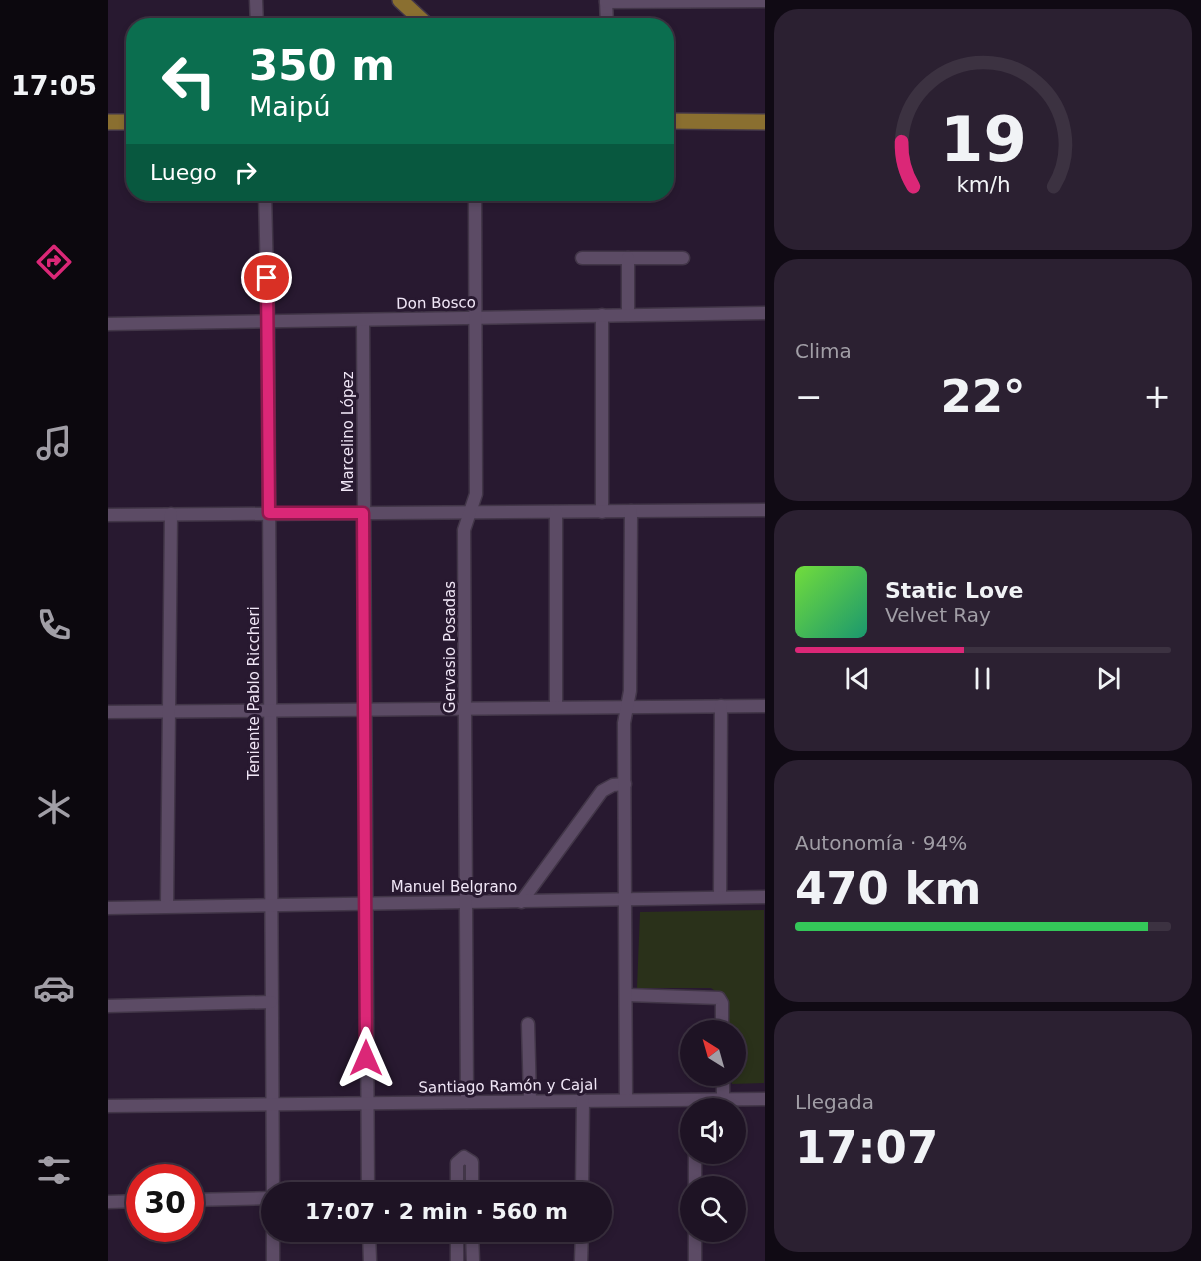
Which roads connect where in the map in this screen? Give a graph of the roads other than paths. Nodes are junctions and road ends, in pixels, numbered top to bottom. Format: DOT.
graph roads {
  1 [pos="256,0"];
  2 [pos="400,0"];
  3 [pos="708,0"];
  4 [pos="606,1"];
  5 [pos="765,1"];
  6 [pos="256,18"];
  7 [pos="419,18"];
  8 [pos="607,18"];
  9 [pos="674,121"];
  10 [pos="108,122"];
  11 [pos="126,122"];
  12 [pos="765,122"];
  13 [pos="265,201"];
  14 [pos="475,201"];
  15 [pos="582,258"];
  16 [pos="628,258"];
  17 [pos="683,258"];
  18 [pos="765,313"];
  19 [pos="602,315"];
  20 [pos="628,315"];
  21 [pos="476,318"];
  22 [pos="268,320"];
  23 [pos="363,320"];
  24 [pos="108,324"];
  25 [pos="765,510"];
  26 [pos="631,511"];
  27 [pos="470,512"];
  28 [pos="556,512"];
  29 [pos="602,512"];
  30 [pos="269,513"];
  31 [pos="363,513"];
  32 [pos="171,514"];
  33 [pos="108,515"];
  34 [pos="721,706"];
  35 [pos="765,706"];
  36 [pos="556,707"];
  37 [pos="627,707"];
  38 [pos="465,708"];
  39 [pos="365,709"];
  40 [pos="269,710"];
  41 [pos="108,712"];
  42 [pos="168,712"];
  43 [pos="625,784"];
  44 [pos="720,897"];
  45 [pos="765,897"];
  46 [pos="626,898"];
  47 [pos="365,902"];
  48 [pos="467,902"];
  49 [pos="521,902"];
  50 [pos="167,905"];
  51 [pos="270,905"];
  52 [pos="108,908"];
  53 [pos="627,995"];
  54 [pos="271,1002"];
  55 [pos="108,1006"];
  56 [pos="722,1020"];
  57 [pos="528,1024"];
  58 [pos="746,1099"];
  59 [pos="765,1099"];
  60 [pos="583,1100"];
  61 [pos="626,1100"];
  62 [pos="530,1101"];
  63 [pos="467,1102"];
  64 [pos="273,1103"];
  65 [pos="366,1103"];
  66 [pos="680,1103"];
  67 [pos="108,1106"];
  68 [pos="273,1182"];
  69 [pos="368,1182"];
  70 [pos="457,1182"];
  71 [pos="472,1182"];
  72 [pos="582,1182"];
  73 [pos="261,1198"];
  74 [pos="204,1200"];
  75 [pos="126,1201"];
  76 [pos="108,1202"];
  77 [pos="273,1242"];
  78 [pos="369,1242"];
  79 [pos="457,1242"];
  80 [pos="472,1242"];
  81 [pos="582,1242"];
  82 [pos="695,1242"];
  83 [pos="273,1261"];
  84 [pos="370,1261"];
  85 [pos="457,1261"];
  86 [pos="473,1261"];
  87 [pos="581,1261"];
  88 [pos="695,1261"];
  1 -- 6 [label="street"];
  2 -- 7 [label="main road"];
  3 -- 4 [label="street"];
  3 -- 5 [label="street"];
  4 -- 8 [label="street"];
  9 -- 12 [label="main road"];
  10 -- 11 [label="main road"];
  13 -- 22 [label="street, Teniente Pablo Riccheri"];
  14 -- 21 [label="street, Gervasio Posadas"];
  15 -- 16 [label="street"];
  16 -- 17 [label="street"];
  16 -- 20 [label="street"];
  18 -- 20 [label="street, Don Bosco"];
  19 -- 20 [label="street, Don Bosco"];
  19 -- 21 [label="street, Don Bosco"];
  19 -- 29 [label="street"];
  21 -- 23 [label="street, Don Bosco"];
  21 -- 27 [label="street, Gervasio Posadas"];
  22 -- 23 [label="street, Don Bosco"];
  22 -- 24 [label="street, Don Bosco"];
  22 -- 30 [label="street, Teniente Pablo Riccheri"];
  23 -- 31 [label="street, Marcelino López"];
  25 -- 26 [label="street"];
  26 -- 29 [label="street"];
  26 -- 37 [label="street"];
  27 -- 28 [label="street"];
  27 -- 31 [label="street"];
  27 -- 38 [label="street, Gervasio Posadas"];
  28 -- 29 [label="street"];
  28 -- 36 [label="street"];
  30 -- 31 [label="street"];
  30 -- 32 [label="street"];
  30 -- 40 [label="street, Teniente Pablo Riccheri"];
  31 -- 39 [label="street, Marcelino López"];
  32 -- 33 [label="street"];
  32 -- 42 [label="street"];
  34 -- 35 [label="street"];
  34 -- 37 [label="street"];
  34 -- 44 [label="street"];
  36 -- 37 [label="street"];
  36 -- 38 [label="street"];
  37 -- 43 [label="street"];
  38 -- 39 [label="street"];
  38 -- 48 [label="street, Gervasio Posadas"];
  39 -- 40 [label="street"];
  39 -- 47 [label="street, Marcelino López"];
  40 -- 42 [label="street"];
  40 -- 51 [label="street, Teniente Pablo Riccheri"];
  41 -- 42 [label="street"];
  42 -- 50 [label="street"];
  43 -- 46 [label="street"];
  43 -- 49 [label="street"];
  44 -- 45 [label="street, Manuel Belgrano"];
  44 -- 46 [label="street, Manuel Belgrano"];
  46 -- 49 [label="street, Manuel Belgrano"];
  46 -- 53 [label="street"];
  47 -- 48 [label="street, Manuel Belgrano"];
  47 -- 51 [label="street, Manuel Belgrano"];
  47 -- 65 [label="street, Marcelino López"];
  48 -- 49 [label="street, Manuel Belgrano"];
  48 -- 63 [label="street, Gervasio Posadas"];
  50 -- 51 [label="street, Manuel Belgrano"];
  50 -- 52 [label="street, Manuel Belgrano"];
  51 -- 54 [label="street, Teniente Pablo Riccheri"];
  53 -- 56 [label="street"];
  53 -- 61 [label="street"];
  54 -- 55 [label="street"];
  54 -- 64 [label="street, Teniente Pablo Riccheri"];
  57 -- 62 [label="street"];
  58 -- 59 [label="street, Santiago Ramón y Cajal"];
  60 -- 61 [label="street, Santiago Ramón y Cajal"];
  60 -- 62 [label="street, Santiago Ramón y Cajal"];
  60 -- 72 [label="street"];
  61 -- 66 [label="street, Santiago Ramón y Cajal"];
  62 -- 63 [label="street, Santiago Ramón y Cajal"];
  63 -- 65 [label="street, Santiago Ramón y Cajal"];
  64 -- 65 [label="street, Santiago Ramón y Cajal"];
  64 -- 67 [label="street, Santiago Ramón y Cajal"];
  64 -- 68 [label="street, Teniente Pablo Riccheri"];
  65 -- 69 [label="street, Marcelino López"];
  70 -- 71 [label="street"];
  73 -- 74 [label="street"];
  75 -- 76 [label="street"];
  77 -- 83 [label="street"];
  78 -- 84 [label="street"];
  79 -- 85 [label="street"];
  80 -- 86 [label="street"];
  81 -- 87 [label="street"];
  82 -- 88 [label="street"];
}
